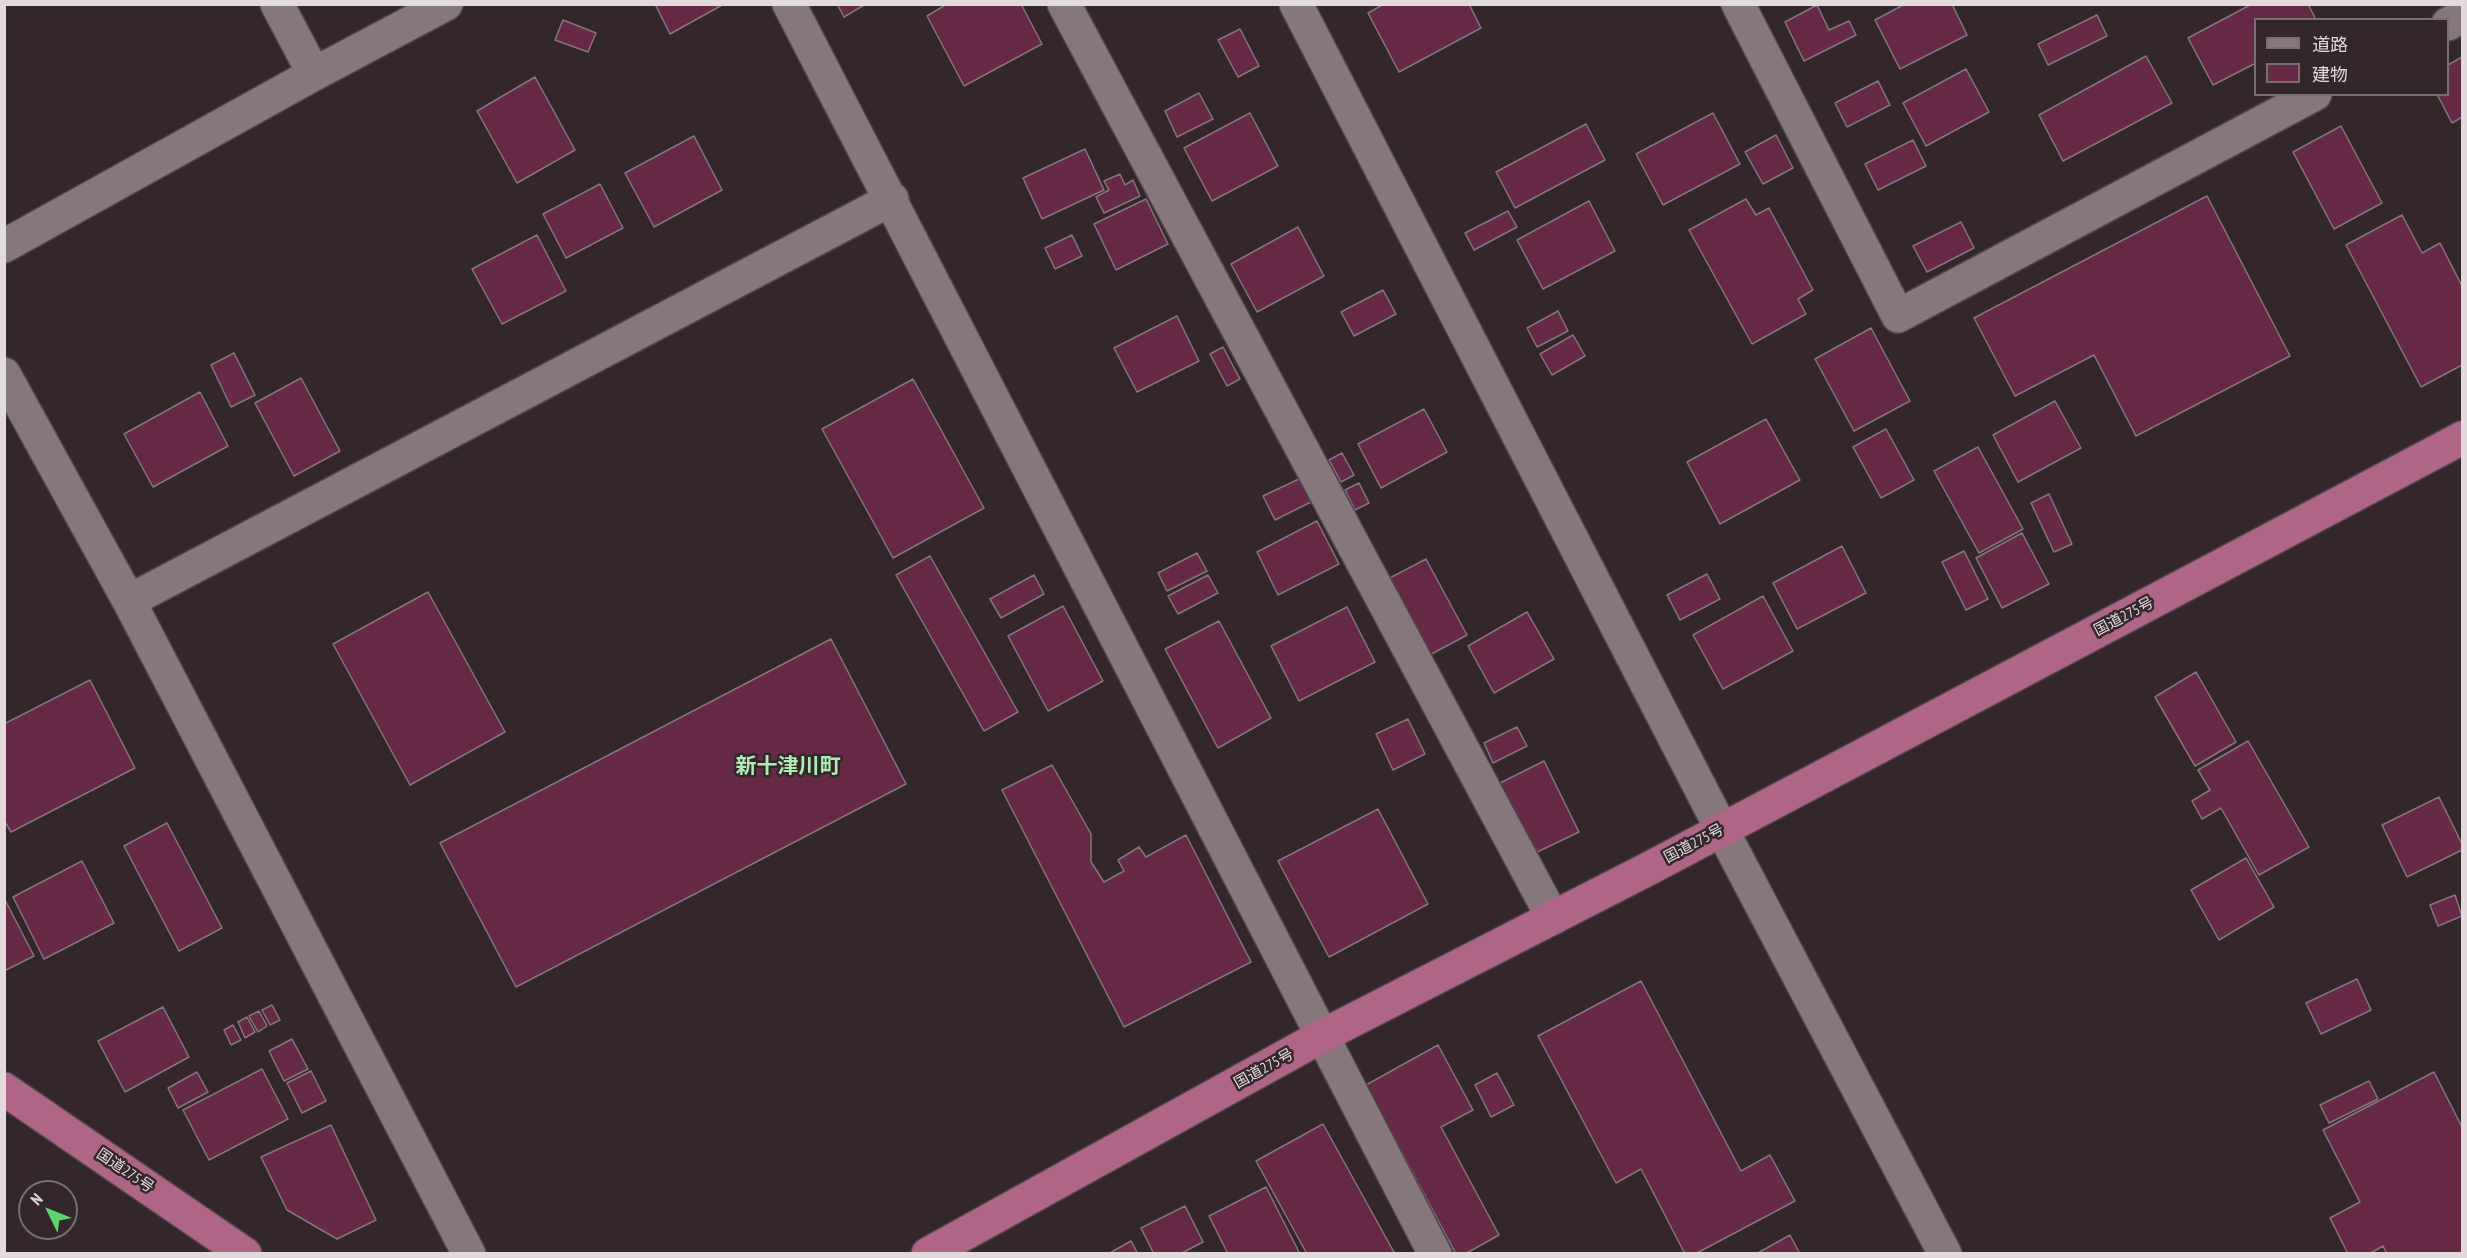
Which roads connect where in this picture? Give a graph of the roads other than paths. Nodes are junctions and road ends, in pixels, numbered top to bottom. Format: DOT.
graph roads {
  1 [pos="277,4"];
  2 [pos="446,4"];
  3 [pos="789,4"];
  4 [pos="1064,4"];
  5 [pos="1296,4"];
  6 [pos="1738,4"];
  7 [pos="2463,16"];
  8 [pos="2449,23"];
  9 [pos="314,74"];
  10 [pos="2311,96"];
  11 [pos="892,199"];
  12 [pos="4,246"];
  13 [pos="4,374"];
  14 [pos="2463,438"];
  15 [pos="129,601"];
  16 [pos="1722,830"];
  17 [pos="1553,918"];
  18 [pos="1322,1036"];
  19 [pos="4,1089"];
  20 [pos="945,1250"];
  21 [pos="245,1254"];
  22 [pos="469,1254"];
  23 [pos="1435,1254"];
  24 [pos="1945,1254"];
  1 -- 9 [label="street"];
  2 -- 9 [label="street"];
  3 -- 11 [label="street"];
  4 -- 17 [label="street"];
  5 -- 16 [label="street"];
  6 -- 10 [label="street"];
  7 -- 8 [label="street"];
  9 -- 12 [label="street"];
  11 -- 15 [label="street"];
  11 -- 18 [label="street"];
  13 -- 15 [label="street"];
  14 -- 16 [label="highway, 国道275号"];
  15 -- 22 [label="street"];
  16 -- 17 [label="highway, 国道275号"];
  16 -- 24 [label="street"];
  17 -- 18 [label="highway, 国道275号"];
  18 -- 20 [label="highway, 国道275号"];
  18 -- 23 [label="street"];
  19 -- 21 [label="highway, 国道275号"];
}
